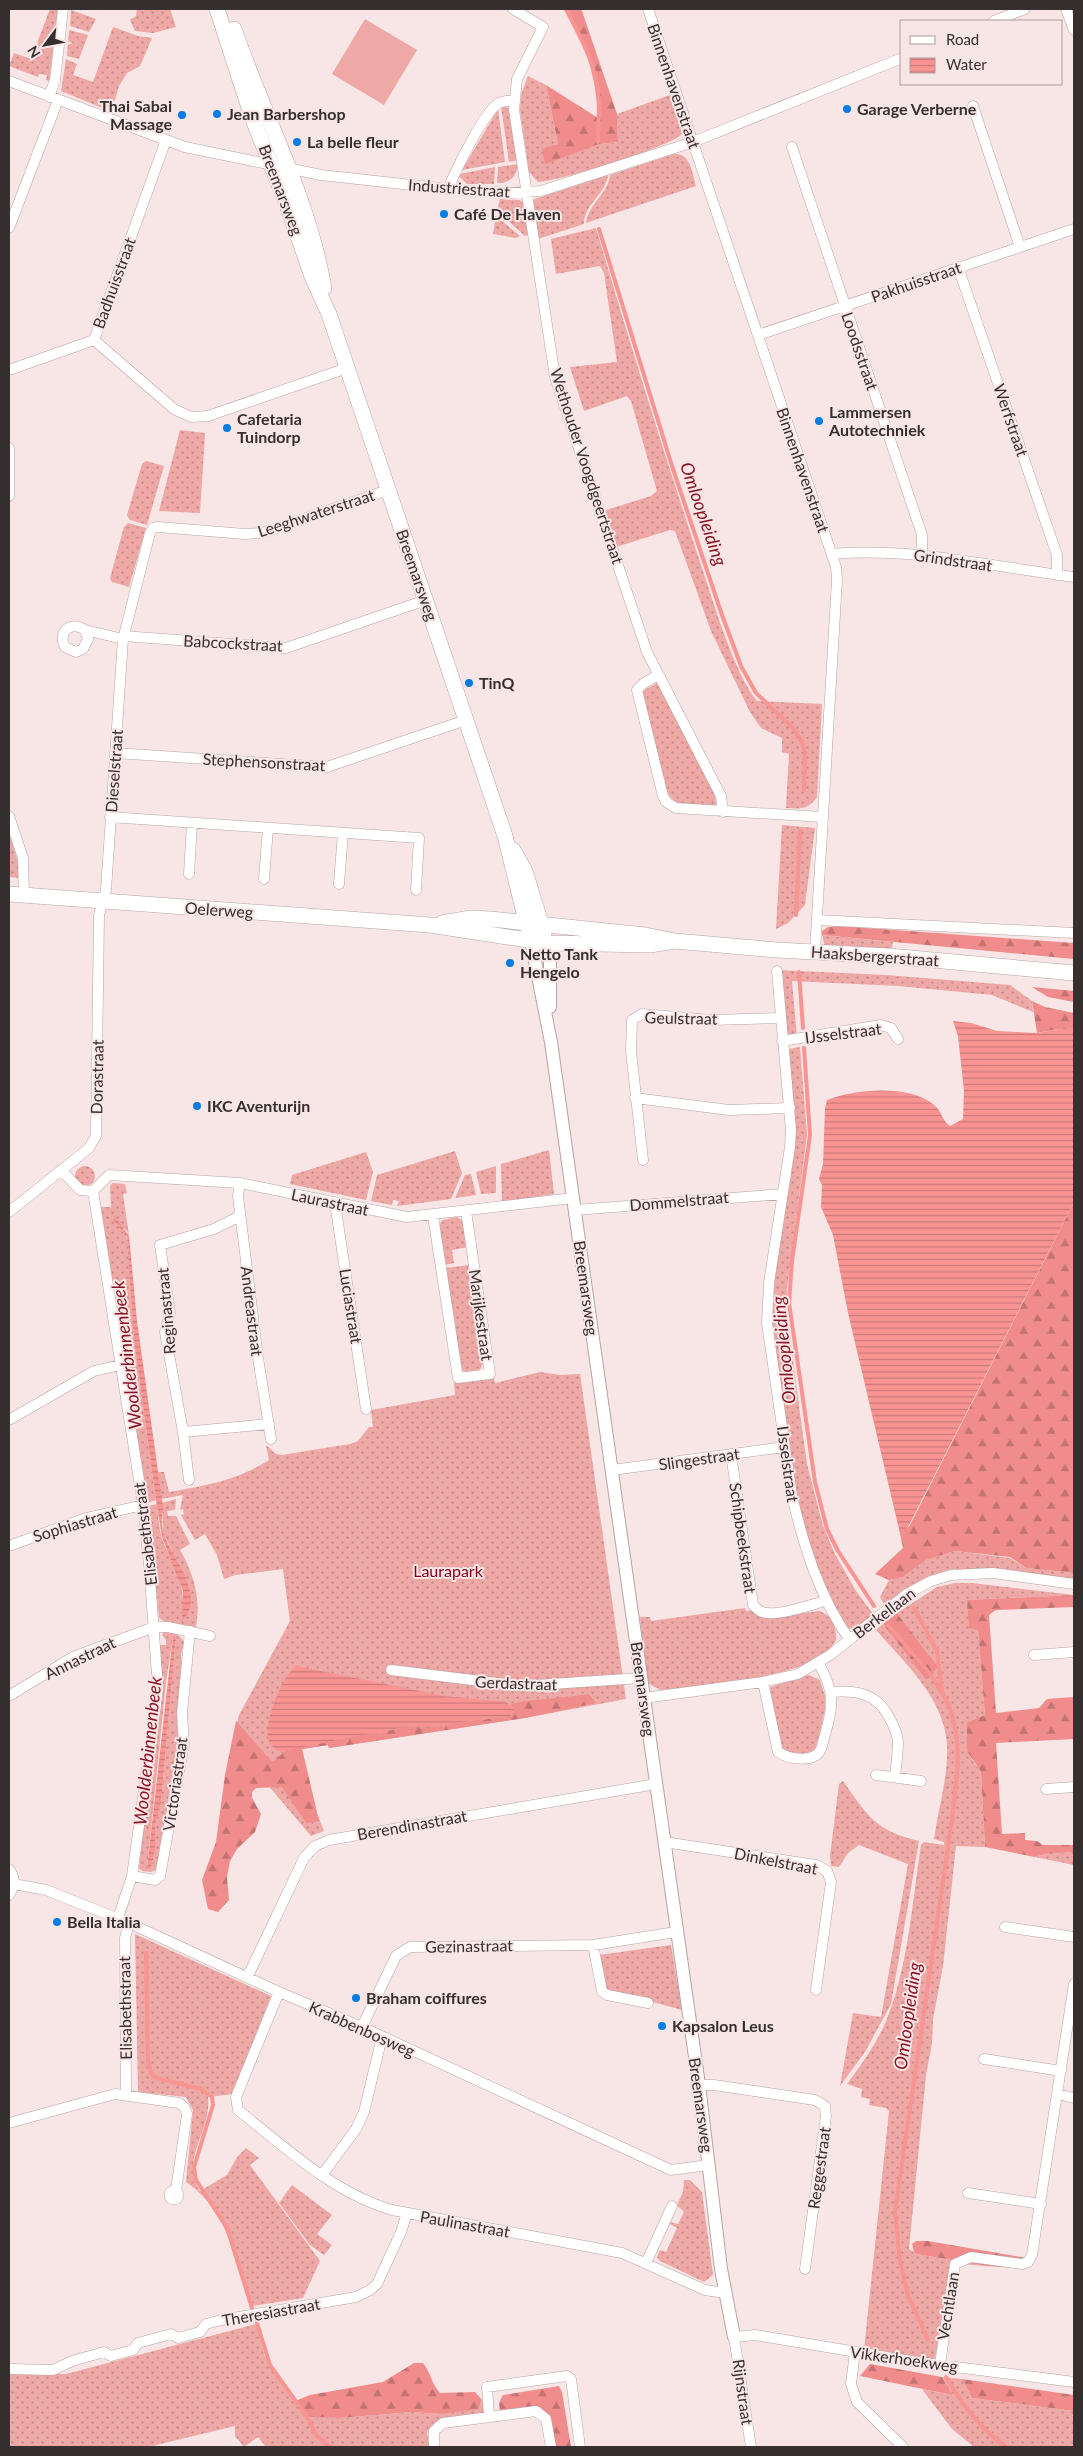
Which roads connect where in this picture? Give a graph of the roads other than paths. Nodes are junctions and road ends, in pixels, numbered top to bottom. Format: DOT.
graph roads {
  1 [pos="63,9"];
  2 [pos="217,9"];
  3 [pos="226,9"];
  4 [pos="513,9"];
  5 [pos="648,9"];
  6 [pos="1025,9"];
  7 [pos="1066,9"];
  8 [pos="997,20"];
  9 [pos="1074,30"];
  10 [pos="900,59"];
  11 [pos="9,81"];
  12 [pos="54,98"];
  13 [pos="514,100"];
  14 [pos="973,106"];
  15 [pos="166,140"];
  16 [pos="693,142"];
  17 [pos="792,147"];
  18 [pos="272,165"];
  19 [pos="290,168"];
  20 [pos="448,189"];
  21 [pos="526,192"];
  22 [pos="9,228"];
  23 [pos="1074,229"];
  24 [pos="1020,247"];
  25 [pos="958,267"];
  26 [pos="845,306"];
  27 [pos="329,314"];
  28 [pos="758,335"];
  29 [pos="94,340"];
  30 [pos="347,368"];
  31 [pos="9,370"];
  32 [pos="9,448"];
  33 [pos="388,490"];
  34 [pos="9,496"];
  35 [pos="153,528"];
  36 [pos="832,554"];
  37 [pos="922,555"];
  38 [pos="1057,575"];
  39 [pos="1074,577"];
  40 [pos="426,600"];
  41 [pos="85,630"];
  42 [pos="123,637"];
  43 [pos="658,675"];
  44 [pos="466,720"];
  45 [pos="115,753"];
  46 [pos="723,812"];
  47 [pos="9,816"];
  48 [pos="110,817"];
  49 [pos="823,817"];
  50 [pos="192,822"];
  51 [pos="268,828"];
  52 [pos="343,833"];
  53 [pos="505,836"];
  54 [pos="189,874"];
  55 [pos="264,879"];
  56 [pos="339,884"];
  57 [pos="24,890"];
  58 [pos="416,890"];
  59 [pos="9,894"];
  60 [pos="102,902"];
  61 [pos="817,920"];
  62 [pos="526,923"];
  63 [pos="430,925"];
  64 [pos="542,925"];
  65 [pos="1074,933"];
  66 [pos="531,940"];
  67 [pos="675,941"];
  68 [pos="547,943"];
  69 [pos="815,951"];
  70 [pos="777,971"];
  71 [pos="1074,973"];
  72 [pos="779,1018"];
  73 [pos="898,1039"];
  74 [pos="782,1041"];
  75 [pos="550,1042"];
  76 [pos="635,1098"];
  77 [pos="790,1108"];
  78 [pos="643,1160"];
  79 [pos="61,1170"];
  80 [pos="240,1183"];
  81 [pos="93,1191"];
  82 [pos="782,1194"];
  83 [pos="336,1203"];
  84 [pos="574,1204"];
  85 [pos="466,1211"];
  86 [pos="9,1212"];
  87 [pos="240,1216"];
  88 [pos="433,1216"];
  89 [pos="120,1365"];
  90 [pos="366,1409"];
  91 [pos="9,1420"];
  92 [pos="269,1424"];
  93 [pos="183,1432"];
  94 [pos="271,1438"];
  95 [pos="785,1447"];
  96 [pos="730,1454"];
  97 [pos="612,1470"];
  98 [pos="189,1480"];
  99 [pos="143,1505"];
  100 [pos="9,1546"];
  101 [pos="1074,1584"];
  102 [pos="825,1601"];
  103 [pos="154,1627"];
  104 [pos="190,1631"];
  105 [pos="210,1636"];
  106 [pos="849,1639"];
  107 [pos="1074,1652"];
  108 [pos="1034,1655"];
  109 [pos="818,1662"];
  110 [pos="391,1670"];
  111 [pos="641,1678"];
  112 [pos="763,1682"];
  113 [pos="832,1692"];
  114 [pos="9,1696"];
  115 [pos="644,1698"];
  116 [pos="876,1775"];
  117 [pos="895,1777"];
  118 [pos="922,1781"];
  119 [pos="656,1784"];
  120 [pos="1074,1787"];
  121 [pos="1046,1789"];
  122 [pos="664,1842"];
  123 [pos="9,1868"];
  124 [pos="132,1876"];
  125 [pos="14,1884"];
  126 [pos="9,1895"];
  127 [pos="118,1918"];
  128 [pos="129,1923"];
  129 [pos="1005,1927"];
  130 [pos="676,1932"];
  131 [pos="1074,1937"];
  132 [pos="593,1945"];
  133 [pos="248,1976"];
  134 [pos="1074,1984"];
  135 [pos="816,1990"];
  136 [pos="279,1992"];
  137 [pos="648,2004"];
  138 [pos="362,2027"];
  139 [pos="382,2037"];
  140 [pos="984,2059"];
  141 [pos="1061,2071"];
  142 [pos="699,2085"];
  143 [pos="126,2094"];
  144 [pos="1058,2094"];
  145 [pos="1074,2098"];
  146 [pos="9,2122"];
  147 [pos="710,2165"];
  148 [pos="322,2175"];
  149 [pos="176,2190"];
  150 [pos="968,2192"];
  151 [pos="1041,2204"];
  152 [pos="672,2206"];
  153 [pos="407,2213"];
  154 [pos="646,2263"];
  155 [pos="804,2269"];
  156 [pos="725,2293"];
  157 [pos="734,2337"];
  158 [pos="855,2352"];
  159 [pos="940,2364"];
  160 [pos="9,2369"];
  161 [pos="1074,2382"];
  162 [pos="489,2416"];
  163 [pos="434,2447"];
  164 [pos="551,2447"];
  165 [pos="580,2447"];
  166 [pos="751,2447"];
  167 [pos="903,2447"];
  1 -- 12 [label="street"];
  2 -- 18 [label="main road, Breemarsweg"];
  3 -- 19 [label="main road, Breemarsweg"];
  4 -- 13 [label="street, Wethouder Voogdgeertstraat"];
  5 -- 16 [label="street, Binnenhavenstraat"];
  6 -- 8 [label="street"];
  7 -- 9 [label="street"];
  10 -- 16 [label="street, Industriestraat"];
  11 -- 12 [label="street, Industriestraat"];
  12 -- 15 [label="street, Industriestraat"];
  12 -- 22 [label="street"];
  13 -- 20 [label="street"];
  13 -- 21 [label="street, Wethouder Voogdgeertstraat"];
  14 -- 24 [label="street"];
  15 -- 18 [label="street, Industriestraat"];
  15 -- 29 [label="street, Badhuisstraat"];
  16 -- 21 [label="street, Industriestraat"];
  16 -- 28 [label="street, Binnenhavenstraat"];
  17 -- 26 [label="street, Loodsstraat"];
  18 -- 19 [label="street, Industriestraat"];
  18 -- 27 [label="main road, Breemarsweg"];
  19 -- 20 [label="street, Industriestraat"];
  19 -- 27 [label="main road, Breemarsweg"];
  20 -- 21 [label="street, Industriestraat"];
  21 -- 43 [label="street, Wethouder Voogdgeertstraat"];
  23 -- 24 [label="street, Pakhuisstraat"];
  24 -- 25 [label="street, Pakhuisstraat"];
  25 -- 26 [label="street, Pakhuisstraat"];
  25 -- 38 [label="street, Werfstraat"];
  26 -- 28 [label="street, Pakhuisstraat"];
  26 -- 37 [label="street, Loodsstraat"];
  27 -- 30 [label="main road, Breemarsweg"];
  28 -- 36 [label="street, Binnenhavenstraat"];
  29 -- 30 [label="street"];
  29 -- 31 [label="street, Badhuisstraat"];
  30 -- 33 [label="main road, Breemarsweg"];
  32 -- 34 [label="street"];
  33 -- 35 [label="street, Leeghwaterstraat"];
  33 -- 40 [label="main road, Breemarsweg"];
  35 -- 42 [label="street, Dieselstraat"];
  36 -- 37 [label="street, Grindstraat"];
  36 -- 49 [label="street, Binnenhavenstraat"];
  37 -- 38 [label="street, Grindstraat"];
  38 -- 39 [label="street, Grindstraat"];
  40 -- 42 [label="street, Babcockstraat"];
  40 -- 44 [label="main road, Breemarsweg"];
  41 -- 42 [label="street"];
  42 -- 45 [label="street, Dieselstraat"];
  43 -- 46 [label="street, Wethouder Voogdgeertstraat"];
  43 -- 46 [label="street"];
  44 -- 45 [label="street, Stephensonstraat"];
  44 -- 53 [label="main road, Breemarsweg"];
  45 -- 48 [label="street, Dieselstraat"];
  46 -- 49 [label="street"];
  47 -- 57 [label="street"];
  48 -- 50 [label="street"];
  48 -- 60 [label="street, Dieselstraat"];
  49 -- 61 [label="street, Binnenhavenstraat"];
  50 -- 51 [label="street"];
  50 -- 54 [label="street"];
  51 -- 52 [label="street"];
  51 -- 55 [label="street"];
  52 -- 56 [label="street"];
  52 -- 58 [label="street"];
  53 -- 62 [label="main road, Breemarsweg"];
  53 -- 64 [label="main road, Breemarsweg"];
  57 -- 59 [label="main road, Oelerweg"];
  57 -- 60 [label="main road, Oelerweg"];
  60 -- 63 [label="main road, Oelerweg"];
  60 -- 79 [label="street, Dorastraat"];
  61 -- 65 [label="street, Haaksbergerstraat"];
  61 -- 69 [label="street, Binnenhavenstraat"];
  62 -- 63 [label="main road, Oelerweg"];
  62 -- 64 [label="main road, Oelerweg"];
  62 -- 66 [label="main road, Breemarsweg"];
  63 -- 66 [label="main road, Oelerweg"];
  64 -- 67 [label="main road, Haaksbergerstraat"];
  64 -- 68 [label="main road, Breemarsweg"];
  66 -- 68 [label="main road, Oelerweg"];
  66 -- 75 [label="street, Breemarsweg"];
  67 -- 68 [label="main road, Haaksbergerstraat"];
  67 -- 69 [label="main road, Haaksbergerstraat"];
  68 -- 75 [label="street, Breemarsweg"];
  69 -- 71 [label="main road, Haaksbergerstraat"];
  70 -- 72 [label="street, IJsselstraat"];
  72 -- 74 [label="street, IJsselstraat"];
  72 -- 76 [label="street, Geulstraat"];
  73 -- 74 [label="street, IJsselstraat"];
  74 -- 77 [label="street, IJsselstraat"];
  75 -- 84 [label="street, Breemarsweg"];
  76 -- 77 [label="street"];
  76 -- 78 [label="street, Geulstraat"];
  77 -- 82 [label="street, IJsselstraat"];
  79 -- 81 [label="street"];
  79 -- 86 [label="street, Dorastraat"];
  80 -- 81 [label="street, Laurastraat"];
  80 -- 83 [label="street, Laurastraat"];
  80 -- 87 [label="street, Andreastraat"];
  81 -- 89 [label="street, Elisabethstraat"];
  82 -- 84 [label="street, Dommelstraat"];
  82 -- 95 [label="street, IJsselstraat"];
  83 -- 88 [label="street, Laurastraat"];
  83 -- 90 [label="street, Luciastraat"];
  84 -- 85 [label="street, Laurastraat"];
  84 -- 97 [label="street, Breemarsweg"];
  85 -- 88 [label="street, Laurastraat"];
  85 -- 88 [label="street, Marijkestraat"];
  87 -- 92 [label="street, Andreastraat"];
  87 -- 93 [label="street, Reginastraat"];
  89 -- 91 [label="street"];
  89 -- 99 [label="street, Elisabethstraat"];
  92 -- 93 [label="street"];
  92 -- 94 [label="street, Andreastraat"];
  93 -- 98 [label="street, Reginastraat"];
  95 -- 96 [label="street, Slingestraat"];
  95 -- 102 [label="street, IJsselstraat"];
  96 -- 97 [label="street, Slingestraat"];
  96 -- 102 [label="street, Schipbeekstraat"];
  97 -- 111 [label="street, Breemarsweg"];
  99 -- 100 [label="street, Sophiastraat"];
  99 -- 103 [label="street, Elisabethstraat"];
  101 -- 106 [label="street, Berkellaan"];
  102 -- 106 [label="street, IJsselstraat"];
  103 -- 104 [label="street"];
  103 -- 114 [label="street, Annastraat"];
  103 -- 124 [label="street, Elisabethstraat"];
  104 -- 105 [label="street"];
  104 -- 124 [label="street, Victoriastraat"];
  106 -- 109 [label="street, Berkellaan"];
  107 -- 108 [label="street"];
  109 -- 112 [label="street, Berkellaan"];
  109 -- 113 [label="street"];
  110 -- 111 [label="street, Gerdastraat"];
  111 -- 115 [label="street, Breemarsweg"];
  112 -- 113 [label="street"];
  112 -- 115 [label="street, Berkellaan"];
  113 -- 117 [label="street"];
  115 -- 119 [label="street, Breemarsweg"];
  116 -- 117 [label="street"];
  117 -- 118 [label="street"];
  119 -- 122 [label="street, Breemarsweg"];
  119 -- 133 [label="street, Berendinastraat"];
  120 -- 121 [label="street"];
  122 -- 130 [label="street, Breemarsweg"];
  122 -- 135 [label="street, Dinkelstraat"];
  123 -- 125 [label="street"];
  124 -- 127 [label="street, Elisabethstraat"];
  125 -- 126 [label="street"];
  125 -- 127 [label="street, Krabbenbosweg"];
  127 -- 128 [label="street, Krabbenbosweg"];
  128 -- 133 [label="street, Krabbenbosweg"];
  128 -- 143 [label="street, Elisabethstraat"];
  129 -- 131 [label="street"];
  130 -- 132 [label="street, Gezinastraat"];
  130 -- 142 [label="street, Breemarsweg"];
  132 -- 137 [label="street"];
  132 -- 138 [label="street, Gezinastraat"];
  133 -- 136 [label="street, Krabbenbosweg"];
  134 -- 141 [label="street, Vechtlaan"];
  136 -- 138 [label="street, Krabbenbosweg"];
  136 -- 148 [label="street, Paulinastraat"];
  138 -- 139 [label="street, Krabbenbosweg"];
  139 -- 147 [label="street, Krabbenbosweg"];
  139 -- 148 [label="street"];
  140 -- 141 [label="street"];
  141 -- 144 [label="street, Vechtlaan"];
  142 -- 147 [label="street, Breemarsweg"];
  142 -- 155 [label="street, Reggestraat"];
  143 -- 146 [label="street"];
  143 -- 149 [label="street"];
  144 -- 145 [label="street"];
  144 -- 151 [label="street, Vechtlaan"];
  147 -- 156 [label="street, Breemarsweg"];
  148 -- 153 [label="street, Paulinastraat"];
  150 -- 151 [label="street"];
  151 -- 159 [label="street, Vechtlaan"];
  152 -- 154 [label="street"];
  153 -- 154 [label="street, Paulinastraat"];
  153 -- 160 [label="street, Theresiastraat"];
  154 -- 156 [label="street, Paulinastraat"];
  156 -- 157 [label="street, Breemarsweg"];
  157 -- 158 [label="street, Vikkerhoekweg"];
  157 -- 166 [label="street, Rijnstraat"];
  158 -- 159 [label="street, Vikkerhoekweg"];
  158 -- 167 [label="street"];
  159 -- 161 [label="street, Vikkerhoekweg"];
  162 -- 163 [label="street"];
  162 -- 164 [label="street"];
  162 -- 165 [label="street"];
}
